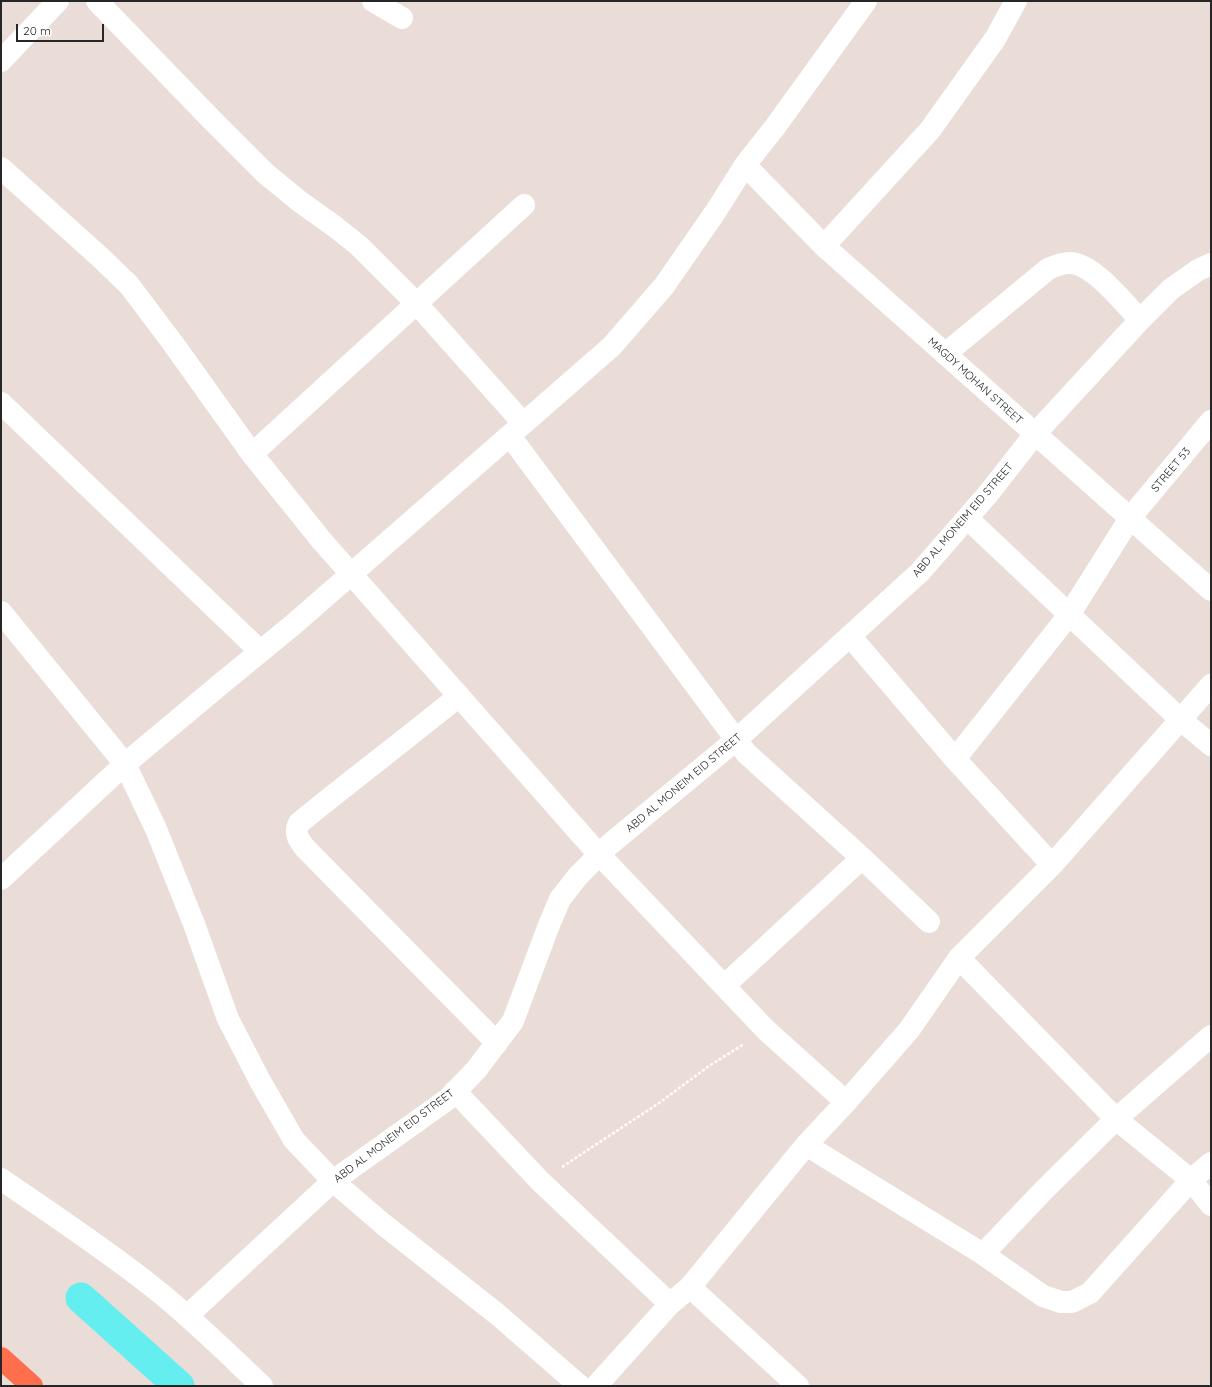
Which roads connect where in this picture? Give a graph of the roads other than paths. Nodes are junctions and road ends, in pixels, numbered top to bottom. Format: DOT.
graph roads {
  1 [pos="58,1"];
  2 [pos="97,1"];
  3 [pos="373,1"];
  4 [pos="866,1"];
  5 [pos="1016,1"];
  6 [pos="402,18"];
  7 [pos="1,61"];
  8 [pos="745,165"];
  9 [pos="1,168"];
  10 [pos="524,205"];
  11 [pos="824,246"];
  12 [pos="1211,264"];
  13 [pos="417,304"];
  14 [pos="1140,320"];
  15 [pos="945,354"];
  16 [pos="1,403"];
  17 [pos="1211,421"];
  18 [pos="516,430"];
  19 [pos="1035,434"];
  20 [pos="252,454"];
  21 [pos="967,518"];
  22 [pos="1130,518"];
  23 [pos="351,574"];
  24 [pos="1211,590"];
  25 [pos="1,612"];
  26 [pos="1069,614"];
  27 [pos="850,636"];
  28 [pos="260,651"];
  29 [pos="1211,685"];
  30 [pos="459,696"];
  31 [pos="1181,720"];
  32 [pos="736,740"];
  33 [pos="1211,745"];
  34 [pos="955,759"];
  35 [pos="125,764"];
  36 [pos="599,855"];
  37 [pos="862,858"];
  38 [pos="1052,865"];
  39 [pos="1,879"];
  40 [pos="929,922"];
  41 [pos="959,958"];
  42 [pos="724,986"];
  43 [pos="1211,1036"];
  44 [pos="497,1043"];
  45 [pos="455,1091"];
  46 [pos="846,1102"];
  47 [pos="1116,1119"];
  48 [pos="806,1145"];
  49 [pos="1211,1163"];
  50 [pos="1,1179"];
  51 [pos="1191,1180"];
  52 [pos="333,1181"];
  53 [pos="1211,1205"];
  54 [pos="983,1254"];
  55 [pos="690,1287"];
  56 [pos="670,1304"];
  57 [pos="188,1316"];
  58 [pos="1,1358"];
  59 [pos="32,1386"];
  60 [pos="262,1386"];
  61 [pos="580,1386"];
  62 [pos="596,1386"];
  63 [pos="798,1386"];
  1 -- 7 [label="street"];
  2 -- 13 [label="street"];
  3 -- 6 [label="street"];
  4 -- 8 [label="street"];
  5 -- 11 [label="street"];
  8 -- 11 [label="street, MAGDY MOHAN STREET"];
  8 -- 18 [label="street"];
  9 -- 20 [label="street"];
  10 -- 13 [label="street"];
  11 -- 15 [label="street, MAGDY MOHAN STREET"];
  12 -- 14 [label="street, ABD AL MONEIM EID STREET"];
  13 -- 18 [label="street"];
  13 -- 20 [label="street"];
  14 -- 15 [label="street"];
  14 -- 19 [label="street, ABD AL MONEIM EID STREET"];
  15 -- 19 [label="street, MAGDY MOHAN STREET"];
  16 -- 28 [label="street"];
  17 -- 22 [label="street, STREET 53"];
  18 -- 23 [label="street"];
  18 -- 32 [label="street"];
  19 -- 21 [label="street, ABD AL MONEIM EID STREET"];
  19 -- 22 [label="street, MAGDY MOHAN STREET"];
  20 -- 23 [label="street"];
  21 -- 26 [label="street"];
  21 -- 27 [label="street, ABD AL MONEIM EID STREET"];
  22 -- 24 [label="street, MAGDY MOHAN STREET"];
  22 -- 26 [label="street, STREET 53"];
  23 -- 28 [label="street"];
  23 -- 30 [label="street"];
  25 -- 35 [label="street"];
  26 -- 31 [label="street"];
  26 -- 34 [label="street, STREET 53"];
  27 -- 32 [label="street, ABD AL MONEIM EID STREET"];
  27 -- 34 [label="street"];
  28 -- 35 [label="street"];
  29 -- 31 [label="street"];
  30 -- 36 [label="street"];
  30 -- 44 [label="street"];
  31 -- 33 [label="street"];
  31 -- 38 [label="street"];
  32 -- 36 [label="street, ABD AL MONEIM EID STREET"];
  32 -- 37 [label="street"];
  34 -- 38 [label="street"];
  35 -- 39 [label="street"];
  35 -- 52 [label="street"];
  36 -- 42 [label="street"];
  36 -- 44 [label="street, ABD AL MONEIM EID STREET"];
  37 -- 40 [label="street"];
  37 -- 42 [label="street"];
  38 -- 41 [label="street"];
  41 -- 46 [label="street"];
  41 -- 47 [label="street"];
  42 -- 46 [label="street"];
  43 -- 47 [label="street"];
  44 -- 45 [label="street, ABD AL MONEIM EID STREET"];
  45 -- 52 [label="street, ABD AL MONEIM EID STREET"];
  45 -- 56 [label="street"];
  46 -- 48 [label="street"];
  47 -- 51 [label="street"];
  47 -- 54 [label="street"];
  48 -- 54 [label="street"];
  48 -- 55 [label="street"];
  49 -- 51 [label="street"];
  50 -- 57 [label="street"];
  51 -- 53 [label="street"];
  51 -- 54 [label="street"];
  52 -- 57 [label="street, ABD AL MONEIM EID STREET"];
  52 -- 61 [label="street"];
  55 -- 56 [label="street"];
  55 -- 63 [label="street"];
  56 -- 62 [label="street"];
  57 -- 60 [label="street"];
  58 -- 59 [label="highway"];
}
